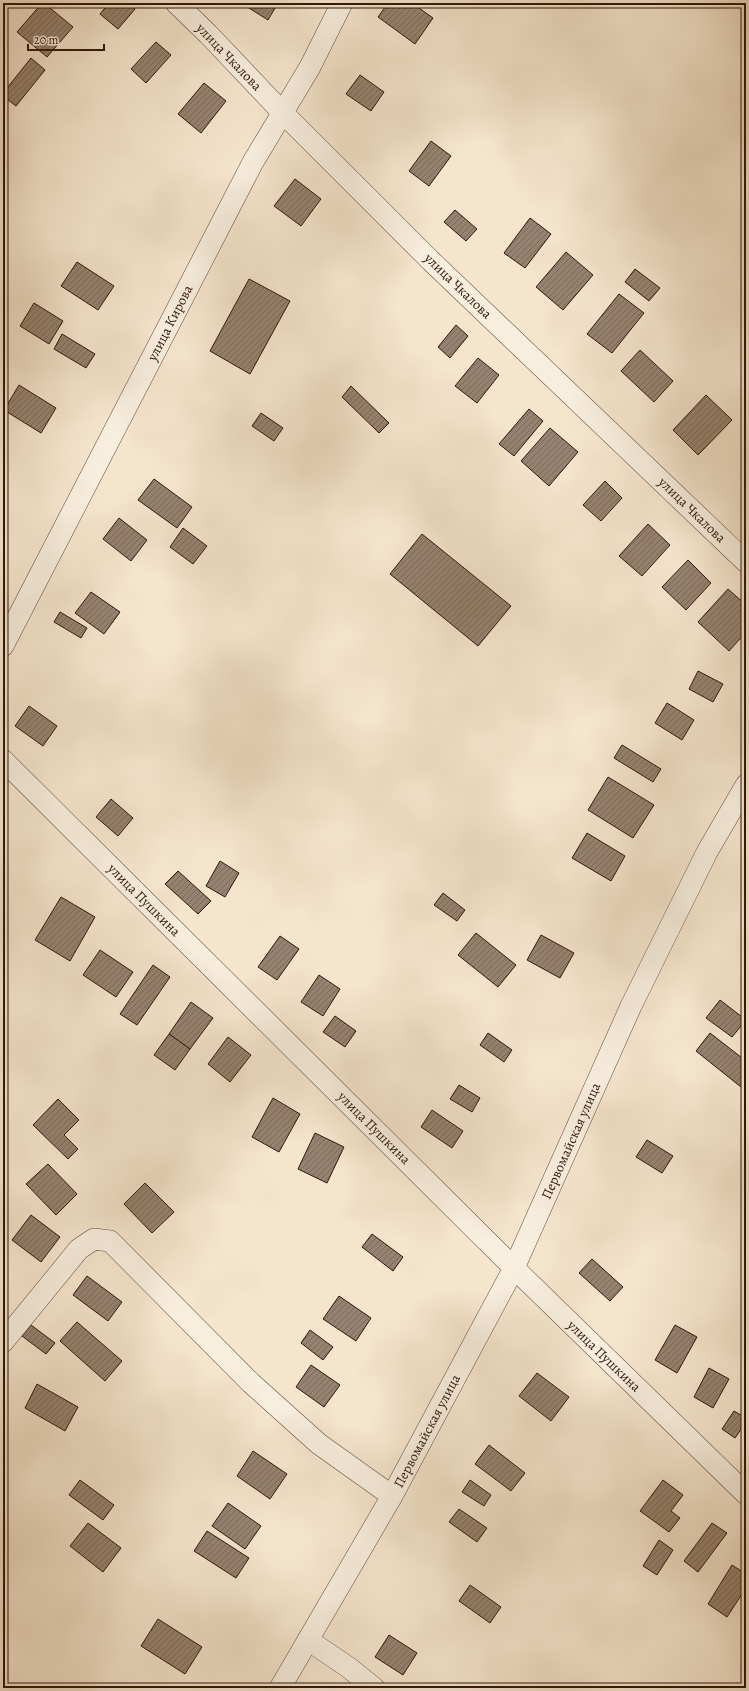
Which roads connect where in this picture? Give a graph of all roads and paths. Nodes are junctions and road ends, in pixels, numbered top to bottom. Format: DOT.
graph roads {
  1 [pos="176,3"];
  2 [pos="342,3"];
  3 [pos="282,112"];
  4 [pos="746,562"];
  5 [pos="3,646"];
  6 [pos="3,760"];
  7 [pos="746,785"];
  8 [pos="514,1268"];
  9 [pos="3,1342"];
  10 [pos="746,1494"];
  11 [pos="392,1496"];
  12 [pos="308,1640"];
  13 [pos="280,1688"];
  14 [pos="374,1688"];
  1 -- 3 [label="street, улица Чкалова"];
  2 -- 3 [label="street, улица Кирова"];
  3 -- 4 [label="street, улица Чкалова"];
  3 -- 5 [label="street, улица Кирова"];
  6 -- 8 [label="street, улица Пушкина"];
  7 -- 8 [label="street, Первомайская улица"];
  8 -- 10 [label="street, улица Пушкина"];
  8 -- 11 [label="street, Первомайская улица"];
  9 -- 11 [label="street, Первомайская улица"];
  11 -- 12 [label="street, Первомайская улица"];
  12 -- 13 [label="street, Первомайская улица"];
  12 -- 14 [label="street"];
}
